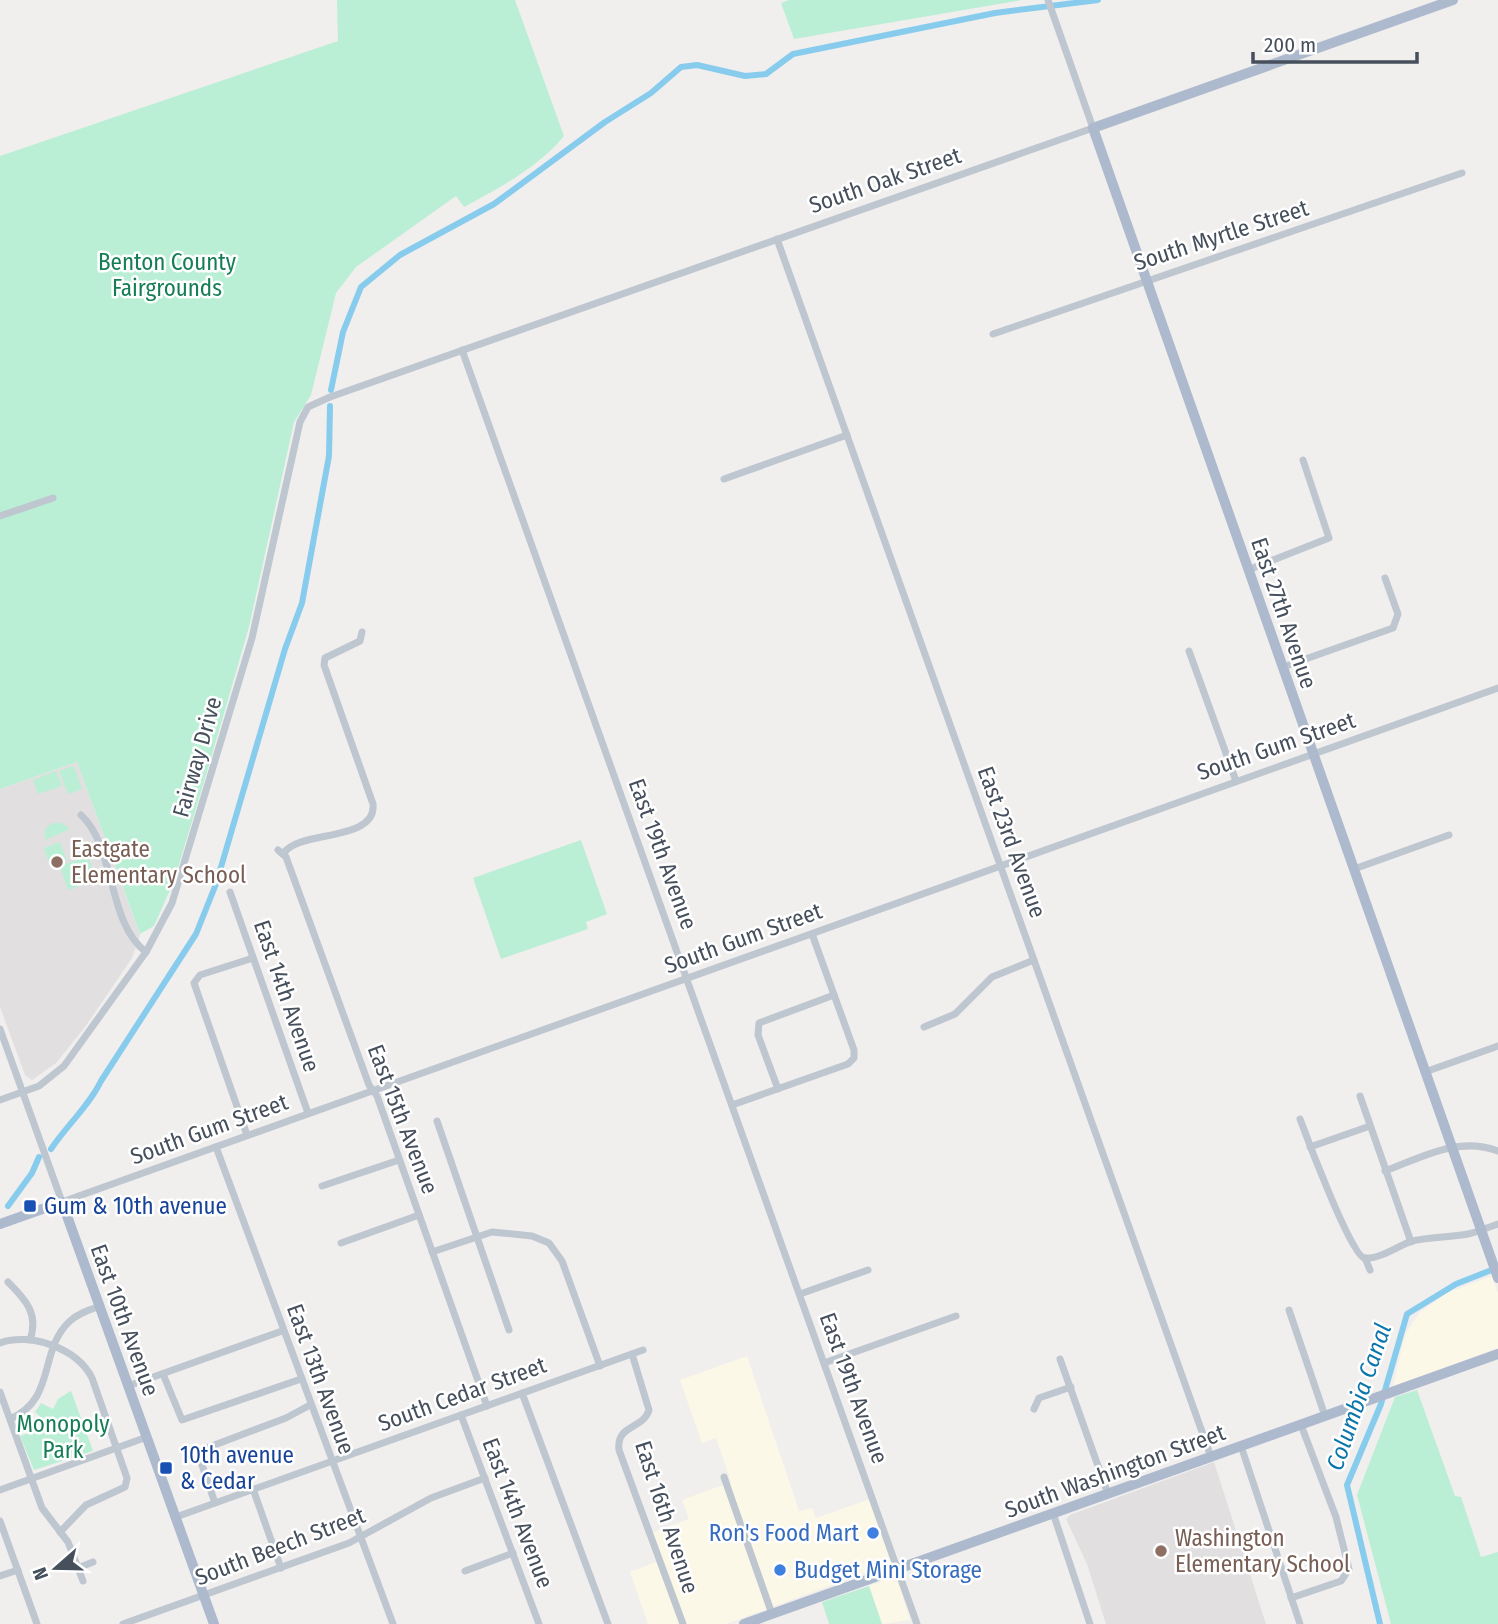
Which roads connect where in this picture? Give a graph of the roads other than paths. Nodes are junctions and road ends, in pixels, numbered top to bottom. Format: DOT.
graph roads {
  1 [pos="1453,0"];
  2 [pos="1049,4"];
  3 [pos="1093,128"];
  4 [pos="1462,173"];
  5 [pos="777,239"];
  6 [pos="1146,281"];
  7 [pos="993,334"];
  8 [pos="462,351"];
  9 [pos="330,397"];
  10 [pos="847,435"];
  11 [pos="1303,460"];
  12 [pos="724,479"];
  13 [pos="53,498"];
  14 [pos="0,516"];
  15 [pos="1248,570"];
  16 [pos="1385,578"];
  17 [pos="362,632"];
  18 [pos="1189,651"];
  19 [pos="1283,667"];
  20 [pos="1498,688"];
  21 [pos="1313,754"];
  22 [pos="1236,781"];
  23 [pos="81,815"];
  24 [pos="1449,835"];
  25 [pos="1000,866"];
  26 [pos="1354,869"];
  27 [pos="230,892"];
  28 [pos="812,933"];
  29 [pos="146,952"];
  30 [pos="253,958"];
  31 [pos="1034,960"];
  32 [pos="687,979"];
  33 [pos="835,995"];
  34 [pos="924,1027"];
  35 [pos="0,1030"];
  36 [pos="1498,1046"];
  37 [pos="1425,1072"];
  38 [pos="778,1089"];
  39 [pos="373,1090"];
  40 [pos="23,1092"];
  41 [pos="1360,1096"];
  42 [pos="0,1100"];
  43 [pos="732,1105"];
  44 [pos="308,1113"];
  45 [pos="1300,1119"];
  46 [pos="437,1121"];
  47 [pos="1370,1126"];
  48 [pos="247,1135"];
  49 [pos="216,1147"];
  50 [pos="1310,1147"];
  51 [pos="1452,1147"];
  52 [pos="1498,1151"];
  53 [pos="400,1160"];
  54 [pos="1385,1171"];
  55 [pos="322,1186"];
  56 [pos="62,1202"];
  57 [pos="419,1215"];
  58 [pos="0,1224"];
  59 [pos="1498,1224"];
  60 [pos="1481,1230"];
  61 [pos="478,1235"];
  62 [pos="1410,1242"];
  63 [pos="341,1243"];
  64 [pos="432,1252"];
  65 [pos="1363,1257"];
  66 [pos="868,1270"];
  67 [pos="1370,1270"];
  68 [pos="1498,1278"];
  69 [pos="8,1282"];
  70 [pos="800,1294"];
  71 [pos="100,1306"];
  72 [pos="1289,1310"];
  73 [pos="956,1316"];
  74 [pos="282,1331"];
  75 [pos="509,1331"];
  76 [pos="30,1340"];
  77 [pos="0,1343"];
  78 [pos="54,1348"];
  79 [pos="643,1350"];
  80 [pos="632,1354"];
  81 [pos="1498,1354"];
  82 [pos="1060,1359"];
  83 [pos="824,1363"];
  84 [pos="600,1366"];
  85 [pos="163,1374"];
  86 [pos="301,1379"];
  87 [pos="128,1386"];
  88 [pos="1071,1387"];
  89 [pos="0,1392"];
  90 [pos="522,1393"];
  91 [pos="310,1405"];
  92 [pos="487,1406"];
  93 [pos="1034,1409"];
  94 [pos="461,1415"];
  95 [pos="1325,1416"];
  96 [pos="10,1419"];
  97 [pos="1301,1425"];
  98 [pos="147,1437"];
  99 [pos="1241,1446"];
  100 [pos="116,1448"];
  101 [pos="1211,1457"];
  102 [pos="330,1462"];
  103 [pos="724,1477"];
  104 [pos="485,1478"];
  105 [pos="31,1479"];
  106 [pos="253,1489"];
  107 [pos="0,1490"];
  108 [pos="1108,1494"];
  109 [pos="215,1503"];
  110 [pos="1053,1513"];
  111 [pos="176,1517"];
  112 [pos="0,1521"];
  113 [pos="60,1532"];
  114 [pos="360,1539"];
  115 [pos="513,1553"];
  116 [pos="93,1562"];
  117 [pos="78,1568"];
  118 [pos="281,1568"];
  119 [pos="898,1569"];
  120 [pos="18,1570"];
  121 [pos="465,1570"];
  122 [pos="0,1576"];
  123 [pos="83,1581"];
  124 [pos="204,1595"];
  125 [pos="1291,1598"];
  126 [pos="772,1614"];
  127 [pos="37,1624"];
  128 [pos="123,1624"];
  129 [pos="214,1624"];
  130 [pos="393,1624"];
  131 [pos="539,1624"];
  132 [pos="608,1624"];
  133 [pos="683,1624"];
  134 [pos="744,1624"];
  135 [pos="916,1624"];
  136 [pos="1090,1624"];
  137 [pos="1300,1624"];
  1 -- 3 [label="main road, South Oak Street"];
  2 -- 3 [label="street, East 27th Avenue"];
  3 -- 5 [label="street, South Oak Street"];
  3 -- 6 [label="main road, East 27th Avenue"];
  4 -- 6 [label="street, South Myrtle Street"];
  5 -- 8 [label="street, South Oak Street"];
  5 -- 10 [label="street, East 23rd Avenue"];
  6 -- 7 [label="street, South Myrtle Street"];
  6 -- 15 [label="main road, East 27th Avenue"];
  8 -- 9 [label="street, South Oak Street"];
  8 -- 32 [label="street, East 19th Avenue"];
  9 -- 29 [label="street, Fairway Drive"];
  10 -- 12 [label="street"];
  10 -- 25 [label="street, East 23rd Avenue"];
  11 -- 15 [label="street"];
  13 -- 14 [label="street"];
  15 -- 19 [label="main road, East 27th Avenue"];
  16 -- 19 [label="street"];
  17 -- 39 [label="street, East 15th Avenue"];
  18 -- 22 [label="street"];
  19 -- 21 [label="main road, East 27th Avenue"];
  20 -- 21 [label="street, South Gum Street"];
  21 -- 22 [label="street, South Gum Street"];
  21 -- 26 [label="main road, East 27th Avenue"];
  22 -- 25 [label="street, South Gum Street"];
  23 -- 29 [label="street"];
  24 -- 26 [label="street"];
  25 -- 28 [label="street, South Gum Street"];
  25 -- 31 [label="street, East 23rd Avenue"];
  26 -- 37 [label="main road, East 27th Avenue"];
  27 -- 30 [label="street, East 14th Avenue"];
  28 -- 32 [label="street, South Gum Street"];
  28 -- 33 [label="street"];
  29 -- 40 [label="street, Fairway Drive"];
  30 -- 44 [label="street, East 14th Avenue"];
  30 -- 48 [label="street"];
  31 -- 34 [label="street"];
  31 -- 101 [label="street, East 23rd Avenue"];
  32 -- 39 [label="street, South Gum Street"];
  32 -- 43 [label="street, East 19th Avenue"];
  33 -- 38 [label="street"];
  33 -- 38 [label="street"];
  35 -- 40 [label="street, East 10th Avenue"];
  36 -- 37 [label="street"];
  37 -- 51 [label="main road, East 27th Avenue"];
  38 -- 43 [label="street"];
  39 -- 44 [label="street, South Gum Street"];
  39 -- 53 [label="street, East 15th Avenue"];
  40 -- 42 [label="street, Fairway Drive"];
  40 -- 56 [label="street, East 10th Avenue"];
  41 -- 47 [label="street"];
  43 -- 70 [label="street, East 19th Avenue"];
  44 -- 48 [label="street, South Gum Street"];
  45 -- 50 [label="street"];
  46 -- 61 [label="street"];
  47 -- 50 [label="street"];
  47 -- 54 [label="street"];
  48 -- 49 [label="street, South Gum Street"];
  49 -- 56 [label="street, South Gum Street"];
  49 -- 74 [label="street, East 13th Avenue"];
  50 -- 65 [label="street"];
  51 -- 52 [label="street"];
  51 -- 54 [label="street"];
  51 -- 60 [label="main road, East 27th Avenue"];
  53 -- 55 [label="street"];
  53 -- 57 [label="street, East 15th Avenue"];
  54 -- 62 [label="street"];
  56 -- 58 [label="main road, South Gum Street"];
  56 -- 71 [label="main road, East 10th Avenue"];
  57 -- 63 [label="street"];
  57 -- 64 [label="street, East 15th Avenue"];
  59 -- 60 [label="street"];
  60 -- 62 [label="street"];
  60 -- 68 [label="main road, East 27th Avenue"];
  61 -- 64 [label="street"];
  61 -- 75 [label="street"];
  61 -- 84 [label="street"];
  62 -- 65 [label="street"];
  64 -- 92 [label="street, East 15th Avenue"];
  65 -- 67 [label="street"];
  66 -- 70 [label="street"];
  69 -- 76 [label="street"];
  70 -- 83 [label="street, East 19th Avenue"];
  71 -- 78 [label="street"];
  71 -- 87 [label="main road, East 10th Avenue"];
  72 -- 95 [label="street"];
  73 -- 83 [label="street"];
  74 -- 85 [label="street"];
  74 -- 86 [label="street, East 13th Avenue"];
  76 -- 77 [label="street"];
  76 -- 78 [label="street"];
  78 -- 96 [label="street"];
  78 -- 100 [label="street"];
  79 -- 80 [label="street, South Cedar Street"];
  80 -- 84 [label="street, South Cedar Street"];
  80 -- 133 [label="street, East 16th Avenue"];
  81 -- 95 [label="main road, South Washington Street"];
  82 -- 88 [label="street"];
  83 -- 119 [label="street, East 19th Avenue"];
  84 -- 90 [label="street, South Cedar Street"];
  85 -- 86 [label="street"];
  85 -- 87 [label="street"];
  86 -- 91 [label="street, East 13th Avenue"];
  87 -- 98 [label="main road, East 10th Avenue"];
  88 -- 93 [label="street"];
  88 -- 108 [label="street"];
  89 -- 96 [label="street"];
  90 -- 92 [label="street, South Cedar Street"];
  90 -- 132 [label="street"];
  91 -- 102 [label="street, East 13th Avenue"];
  91 -- 109 [label="street"];
  92 -- 94 [label="street, South Cedar Street"];
  94 -- 102 [label="street, South Cedar Street"];
  94 -- 104 [label="street, East 14th Avenue"];
  95 -- 97 [label="main road, South Washington Street"];
  96 -- 105 [label="street"];
  97 -- 99 [label="main road, South Washington Street"];
  97 -- 125 [label="street"];
  98 -- 100 [label="street"];
  98 -- 111 [label="main road, East 10th Avenue"];
  99 -- 101 [label="main road, South Washington Street"];
  99 -- 125 [label="street"];
  100 -- 105 [label="street"];
  100 -- 113 [label="street"];
  101 -- 108 [label="main road, South Washington Street"];
  102 -- 106 [label="street, South Cedar Street"];
  102 -- 114 [label="street, East 13th Avenue"];
  103 -- 126 [label="street"];
  104 -- 114 [label="street, South Beech Street"];
  104 -- 115 [label="street, East 14th Avenue"];
  105 -- 107 [label="street"];
  105 -- 113 [label="street"];
  106 -- 109 [label="street, South Cedar Street"];
  106 -- 118 [label="street"];
  108 -- 110 [label="main road, South Washington Street"];
  109 -- 111 [label="street, South Cedar Street"];
  110 -- 119 [label="main road, South Washington Street"];
  110 -- 136 [label="street"];
  111 -- 124 [label="main road, East 10th Avenue"];
  112 -- 120 [label="street"];
  113 -- 117 [label="street"];
  114 -- 118 [label="street, South Beech Street"];
  114 -- 130 [label="street, East 13th Avenue"];
  115 -- 121 [label="street"];
  115 -- 131 [label="street, East 14th Avenue"];
  116 -- 117 [label="street"];
  117 -- 123 [label="street"];
  118 -- 124 [label="street, South Beech Street"];
  119 -- 126 [label="main road, South Washington Street"];
  119 -- 135 [label="street, East 19th Avenue"];
  120 -- 122 [label="street"];
  120 -- 127 [label="street"];
  124 -- 128 [label="street, South Beech Street"];
  124 -- 129 [label="main road, East 10th Avenue"];
  125 -- 137 [label="street"];
  126 -- 134 [label="main road, South Washington Street"];
}
